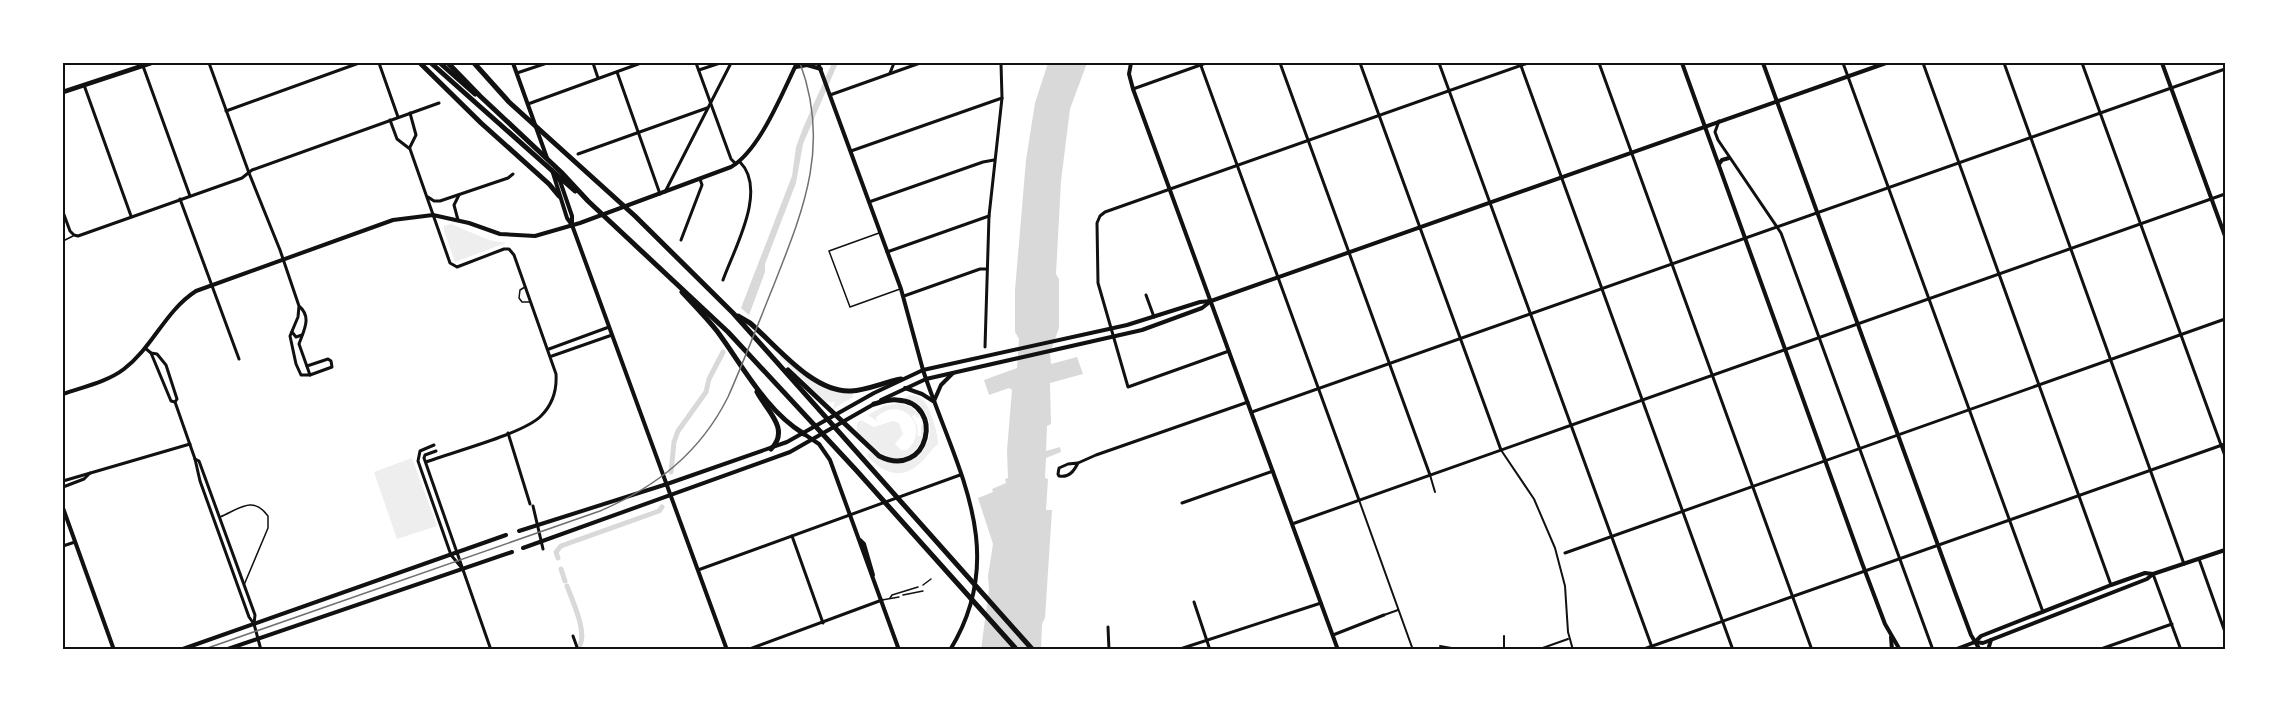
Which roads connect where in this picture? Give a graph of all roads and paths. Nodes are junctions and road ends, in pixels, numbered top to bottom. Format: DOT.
graph roads {
  1 [pos="151,63"];
  2 [pos="209,63"];
  3 [pos="359,63"];
  4 [pos="379,63"];
  5 [pos="420,63"];
  6 [pos="431,63"];
  7 [pos="440,63"];
  8 [pos="448,63"];
  9 [pos="474,63"];
  10 [pos="513,63"];
  11 [pos="548,63"];
  12 [pos="593,63"];
  13 [pos="641,63"];
  14 [pos="696,63"];
  15 [pos="720,63"];
  16 [pos="731,63"];
  17 [pos="791,63"];
  18 [pos="818,63"];
  19 [pos="894,63"];
  20 [pos="920,63"];
  21 [pos="1001,63"];
  22 [pos="1131,63"];
  23 [pos="1206,63"];
  24 [pos="1280,63"];
  25 [pos="1360,63"];
  26 [pos="1439,63"];
  27 [pos="1528,63"];
  28 [pos="1599,63"];
  29 [pos="1682,63"];
  30 [pos="1763,63"];
  31 [pos="1843,63"];
  32 [pos="1886,63"];
  33 [pos="1923,63"];
  34 [pos="2004,63"];
  35 [pos="2082,63"];
  36 [pos="2162,63"];
  37 [pos="1201,64"];
  38 [pos="1520,64"];
  39 [pos="629,65"];
  40 [pos="143,66"];
  41 [pos="796,66"];
  42 [pos="821,69"];
  43 [pos="2225,69"];
  44 [pos="699,70"];
  45 [pos="617,72"];
  46 [pos="517,74"];
  47 [pos="890,74"];
  48 [pos="1848,76"];
  49 [pos="598,78"];
  50 [pos="84,86"];
  51 [pos="2171,88"];
  52 [pos="1133,89"];
  53 [pos="1449,90"];
  54 [pos="63,93"];
  55 [pos="829,93"];
  56 [pos="480,96"];
  57 [pos="1002,98"];
  58 [pos="710,102"];
  59 [pos="1777,102"];
  60 [pos="439,103"];
  61 [pos="528,104"];
  62 [pos="707,108"];
  63 [pos="226,111"];
  64 [pos="410,113"];
  65 [pos="2101,113"];
  66 [pos="1379,116"];
  67 [pos="398,117"];
  68 [pos="390,120"];
  69 [pos="1719,122"];
  70 [pos="1705,127"];
  71 [pos="638,132"];
  72 [pos="2031,138"];
  73 [pos="1308,141"];
  74 [pos="410,149"];
  75 [pos="850,151"];
  76 [pos="1632,153"];
  77 [pos="578,154"];
  78 [pos="1729,158"];
  79 [pos="994,160"];
  80 [pos="738,163"];
  81 [pos="1959,163"];
  82 [pos="1719,164"];
  83 [pos="1237,166"];
  84 [pos="249,173"];
  85 [pos="513,174"];
  86 [pos="553,175"];
  87 [pos="1561,178"];
  88 [pos="700,179"];
  89 [pos="1888,188"];
  90 [pos="1170,189"];
  91 [pos="665,192"];
  92 [pos="460,194"];
  93 [pos="660,194"];
  94 [pos="2225,194"];
  95 [pos="426,195"];
  96 [pos="190,196"];
  97 [pos="559,196"];
  98 [pos="2211,199"];
  99 [pos="180,200"];
  100 [pos="588,201"];
  101 [pos="869,202"];
  102 [pos="1490,203"];
  103 [pos="63,212"];
  104 [pos="1818,213"];
  105 [pos="433,215"];
  106 [pos="989,216"];
  107 [pos="132,217"];
  108 [pos="458,220"];
  109 [pos="2140,224"];
  110 [pos="572,225"];
  111 [pos="1420,227"];
  112 [pos="1778,227"];
  113 [pos="880,232"];
  114 [pos="74,236"];
  115 [pos="2225,237"];
  116 [pos="1745,239"];
  117 [pos="681,240"];
  118 [pos="63,241"];
  119 [pos="2070,249"];
  120 [pos="887,252"];
  121 [pos="1349,252"];
  122 [pos="283,260"];
  123 [pos="1672,265"];
  124 [pos="987,269"];
  125 [pos="1999,274"];
  126 [pos="666,276"];
  127 [pos="1278,277"];
  128 [pos="723,280"];
  129 [pos="211,286"];
  130 [pos="526,286"];
  131 [pos="901,289"];
  132 [pos="1602,289"];
  133 [pos="1146,295"];
  134 [pos="903,296"];
  135 [pos="1929,299"];
  136 [pos="1211,301"];
  137 [pos="532,302"];
  138 [pos="299,306"];
  139 [pos="733,312"];
  140 [pos="1531,314"];
  141 [pos="1154,317"];
  142 [pos="2225,319"];
  143 [pos="1858,324"];
  144 [pos="609,327"];
  145 [pos="292,332"];
  146 [pos="303,335"];
  147 [pos="612,335"];
  148 [pos="2181,335"];
  149 [pos="1820,338"];
  150 [pos="1460,339"];
  151 [pos="985,347"];
  152 [pos="146,348"];
  153 [pos="549,349"];
  154 [pos="1785,349"];
  155 [pos="767,350"];
  156 [pos="1229,351"];
  157 [pos="151,353"];
  158 [pos="552,356"];
  159 [pos="239,359"];
  160 [pos="2110,360"];
  161 [pos="1389,364"];
  162 [pos="307,366"];
  163 [pos="924,370"];
  164 [pos="956,371"];
  165 [pos="310,375"];
  166 [pos="1713,375"];
  167 [pos="926,378"];
  168 [pos="901,379"];
  169 [pos="2039,384"];
  170 [pos="754,385"];
  171 [pos="904,387"];
  172 [pos="1319,389"];
  173 [pos="63,394"];
  174 [pos="1642,400"];
  175 [pos="175,402"];
  176 [pos="934,402"];
  177 [pos="1248,402"];
  178 [pos="874,404"];
  179 [pos="1970,410"];
  180 [pos="1252,412"];
  181 [pos="1572,425"];
  182 [pos="508,433"];
  183 [pos="804,434"];
  184 [pos="1898,435"];
  185 [pos="813,440"];
  186 [pos="190,444"];
  187 [pos="434,445"];
  188 [pos="2223,445"];
  189 [pos="771,448"];
  190 [pos="1860,448"];
  191 [pos="1501,450"];
  192 [pos="436,451"];
  193 [pos="2225,456"];
  194 [pos="195,459"];
  195 [pos="1826,460"];
  196 [pos="426,462"];
  197 [pos="1077,463"];
  198 [pos="2150,470"];
  199 [pos="1273,471"];
  200 [pos="91,472"];
  201 [pos="960,475"];
  202 [pos="1430,475"];
  203 [pos="63,481"];
  204 [pos="667,484"];
  205 [pos="1753,486"];
  206 [pos="63,487"];
  207 [pos="1436,492"];
  208 [pos="670,495"];
  209 [pos="2079,495"];
  210 [pos="1359,500"];
  211 [pos="1182,503"];
  212 [pos="63,508"];
  213 [pos="1682,511"];
  214 [pos="850,515"];
  215 [pos="219,517"];
  216 [pos="2009,520"];
  217 [pos="538,524"];
  218 [pos="1292,524"];
  219 [pos="519,531"];
  220 [pos="506,535"];
  221 [pos="792,536"];
  222 [pos="1611,536"];
  223 [pos="75,542"];
  224 [pos="541,542"];
  225 [pos="1938,545"];
  226 [pos="63,546"];
  227 [pos="523,548"];
  228 [pos="543,549"];
  229 [pos="2225,550"];
  230 [pos="459,552"];
  231 [pos="512,552"];
  232 [pos="1565,553"];
  233 [pos="452,555"];
  234 [pos="1558,555"];
  235 [pos="1900,559"];
  236 [pos="2199,559"];
  237 [pos="2184,564"];
  238 [pos="462,568"];
  239 [pos="698,570"];
  240 [pos="1866,570"];
  241 [pos="2153,574"];
  242 [pos="931,579"];
  243 [pos="244,585"];
  244 [pos="923,585"];
  245 [pos="2111,585"];
  246 [pos="918,587"];
  247 [pos="923,591"];
  248 [pos="2106,594"];
  249 [pos="903,596"];
  250 [pos="1793,596"];
  251 [pos="899,597"];
  252 [pos="890,598"];
  253 [pos="882,600"];
  254 [pos="1194,602"];
  255 [pos="1321,603"];
  256 [pos="1398,610"];
  257 [pos="2043,612"];
  258 [pos="1384,615"];
  259 [pos="2049,617"];
  260 [pos="1722,621"];
  261 [pos="823,623"];
  262 [pos="254,624"];
  263 [pos="2172,624"];
  264 [pos="1107,627"];
  265 [pos="2225,632"];
  266 [pos="1333,635"];
  267 [pos="573,636"];
  268 [pos="1504,636"];
  269 [pos="1891,636"];
  270 [pos="258,638"];
  271 [pos="1569,639"];
  272 [pos="1991,640"];
  273 [pos="1206,641"];
  274 [pos="1974,642"];
  275 [pos="1440,646"];
  276 [pos="1652,648"];
  277 [pos="114,650"];
  278 [pos="180,650"];
  279 [pos="225,650"];
  280 [pos="261,650"];
  281 [pos="491,650"];
  282 [pos="578,650"];
  283 [pos="727,650"];
  284 [pos="747,650"];
  285 [pos="900,650"];
  286 [pos="950,650"];
  287 [pos="1017,650"];
  288 [pos="1033,650"];
  289 [pos="1109,650"];
  290 [pos="1178,650"];
  291 [pos="1210,650"];
  292 [pos="1338,650"];
  293 [pos="1413,650"];
  294 [pos="1463,650"];
  295 [pos="1504,650"];
  296 [pos="1537,650"];
  297 [pos="1574,650"];
  298 [pos="1641,650"];
  299 [pos="1733,650"];
  300 [pos="1812,650"];
  301 [pos="1892,650"];
  302 [pos="1900,650"];
  303 [pos="1933,650"];
  304 [pos="1954,650"];
  305 [pos="1980,650"];
  306 [pos="1988,650"];
  307 [pos="2098,650"];
  308 [pos="2181,650"];
  1 -- 40 [label="main road"];
  2 -- 63 [label="street"];
  3 -- 63 [label="street"];
  4 -- 67 [label="street"];
  5 -- 97 [label="highway"];
  6 -- 100 [label="highway"];
  7 -- 56 [label="highway"];
  8 -- 56 [label="highway"];
  9 -- 139 [label="highway"];
  10 -- 46 [label="main road"];
  11 -- 46 [label="street"];
  12 -- 49 [label="street"];
  13 -- 39 [label="street"];
  14 -- 44 [label="street"];
  15 -- 44 [label="street"];
  16 -- 58 [label="street"];
  17 -- 41 [label="main road"];
  18 -- 42 [label="main road"];
  19 -- 47 [label="street"];
  20 -- 47 [label="street"];
  21 -- 57 [label="street"];
  22 -- 52 [label="main road"];
  23 -- 37 [label="street"];
  24 -- 73 [label="street"];
  25 -- 66 [label="street"];
  26 -- 53 [label="street"];
  27 -- 38 [label="street"];
  28 -- 76 [label="street"];
  29 -- 70 [label="main road"];
  30 -- 59 [label="main road"];
  31 -- 48 [label="street"];
  32 -- 48 [label="main road"];
  33 -- 81 [label="street"];
  34 -- 72 [label="street"];
  35 -- 65 [label="street"];
  36 -- 51 [label="main road"];
  37 -- 52 [label="street"];
  37 -- 83 [label="street"];
  38 -- 53 [label="street"];
  38 -- 87 [label="street"];
  39 -- 45 [label="street"];
  40 -- 50 [label="main road"];
  40 -- 96 [label="street"];
  41 -- 42 [label="main road"];
  41 -- 80 [label="main road"];
  42 -- 55 [label="main road"];
  43 -- 51 [label="street"];
  44 -- 58 [label="street"];
  45 -- 49 [label="street"];
  45 -- 71 [label="street"];
  46 -- 61 [label="main road"];
  47 -- 55 [label="street"];
  48 -- 59 [label="main road"];
  48 -- 89 [label="street"];
  49 -- 61 [label="street"];
  50 -- 54 [label="main road"];
  50 -- 107 [label="street"];
  51 -- 65 [label="street"];
  51 -- 98 [label="main road"];
  52 -- 90 [label="main road"];
  53 -- 66 [label="street"];
  53 -- 102 [label="street"];
  55 -- 75 [label="main road"];
  56 -- 100 [label="highway"];
  57 -- 75 [label="street"];
  57 -- 79 [label="street"];
  58 -- 62 [label="street"];
  58 -- 80 [label="street"];
  59 -- 69 [label="main road"];
  59 -- 104 [label="main road"];
  60 -- 64 [label="street"];
  61 -- 86 [label="main road"];
  62 -- 71 [label="street"];
  62 -- 91 [label="street"];
  63 -- 84 [label="street"];
  64 -- 67 [label="street"];
  64 -- 74 [label="street"];
  65 -- 72 [label="street"];
  65 -- 109 [label="street"];
  66 -- 73 [label="street"];
  66 -- 111 [label="street"];
  67 -- 68 [label="street"];
  68 -- 74 [label="street"];
  68 -- 84 [label="street"];
  69 -- 70 [label="main road"];
  69 -- 78 [label="street"];
  70 -- 76 [label="main road"];
  70 -- 82 [label="main road"];
  71 -- 77 [label="street"];
  71 -- 93 [label="street"];
  72 -- 81 [label="street"];
  72 -- 119 [label="street"];
  73 -- 83 [label="street"];
  73 -- 121 [label="street"];
  74 -- 95 [label="street"];
  75 -- 101 [label="main road"];
  76 -- 87 [label="main road"];
  76 -- 123 [label="street"];
  78 -- 82 [label="main road"];
  78 -- 112 [label="street"];
  79 -- 101 [label="street"];
  79 -- 106 [label="street"];
  80 -- 88 [label="main road"];
  80 -- 128 [label="street"];
  81 -- 89 [label="street"];
  81 -- 125 [label="street"];
  82 -- 116 [label="main road"];
  83 -- 90 [label="street"];
  83 -- 127 [label="street"];
  84 -- 96 [label="street"];
  84 -- 122 [label="street"];
  85 -- 92 [label="street"];
  86 -- 97 [label="main road"];
  86 -- 110 [label="main road"];
  87 -- 102 [label="main road"];
  87 -- 132 [label="street"];
  88 -- 91 [label="main road"];
  88 -- 117 [label="street"];
  89 -- 104 [label="street"];
  89 -- 135 [label="street"];
  90 -- 136 [label="main road"];
  90 -- 156 [label="street"];
  91 -- 93 [label="main road"];
  92 -- 95 [label="street"];
  92 -- 108 [label="street"];
  93 -- 110 [label="main road"];
  94 -- 98 [label="street"];
  95 -- 105 [label="street"];
  96 -- 99 [label="street"];
  97 -- 110 [label="main road"];
  98 -- 109 [label="street"];
  98 -- 115 [label="main road"];
  99 -- 107 [label="street"];
  99 -- 129 [label="street"];
  100 -- 126 [label="highway"];
  101 -- 113 [label="main road"];
  102 -- 111 [label="main road"];
  102 -- 140 [label="street"];
  103 -- 114 [label="street"];
  104 -- 112 [label="street"];
  104 -- 143 [label="main road"];
  105 -- 108 [label="main road"];
  105 -- 122 [label="main road"];
  105 -- 130 [label="street"];
  106 -- 120 [label="street"];
  106 -- 124 [label="street"];
  107 -- 114 [label="street"];
  108 -- 110 [label="main road"];
  109 -- 119 [label="street"];
  109 -- 148 [label="street"];
  110 -- 144 [label="main road"];
  111 -- 121 [label="main road"];
  111 -- 150 [label="street"];
  112 -- 116 [label="street"];
  112 -- 149 [label="street"];
  113 -- 120 [label="main road"];
  113 -- 131 [label="lane"];
  114 -- 118 [label="lane"];
  116 -- 123 [label="street"];
  116 -- 154 [label="main road"];
  119 -- 125 [label="street"];
  119 -- 160 [label="street"];
  120 -- 131 [label="main road"];
  121 -- 127 [label="main road"];
  121 -- 161 [label="street"];
  122 -- 129 [label="main road"];
  122 -- 138 [label="street"];
  123 -- 132 [label="street"];
  123 -- 166 [label="street"];
  124 -- 134 [label="street"];
  124 -- 151 [label="street"];
  125 -- 135 [label="street"];
  125 -- 169 [label="street"];
  126 -- 170 [label="highway"];
  126 -- 287 [label="highway"];
  127 -- 136 [label="main road"];
  127 -- 172 [label="street"];
  129 -- 152 [label="main road"];
  129 -- 159 [label="street"];
  130 -- 137 [label="street"];
  130 -- 137 [label="lane"];
  131 -- 134 [label="main road"];
  132 -- 140 [label="street"];
  132 -- 174 [label="street"];
  133 -- 141 [label="street"];
  134 -- 163 [label="main road"];
  135 -- 143 [label="street"];
  135 -- 179 [label="street"];
  136 -- 141 [label="main road"];
  136 -- 156 [label="main road"];
  136 -- 164 [label="main road"];
  137 -- 153 [label="street"];
  138 -- 145 [label="street"];
  138 -- 146 [label="street"];
  139 -- 155 [label="highway"];
  139 -- 168 [label="highway"];
  140 -- 150 [label="street"];
  140 -- 181 [label="street"];
  141 -- 163 [label="main road"];
  142 -- 148 [label="street"];
  143 -- 149 [label="street"];
  143 -- 184 [label="main road"];
  144 -- 147 [label="main road"];
  144 -- 153 [label="street"];
  145 -- 146 [label="street"];
  145 -- 165 [label="street"];
  146 -- 162 [label="street"];
  147 -- 158 [label="street"];
  147 -- 204 [label="main road"];
  148 -- 160 [label="street"];
  148 -- 188 [label="street"];
  149 -- 154 [label="street"];
  149 -- 190 [label="street"];
  150 -- 161 [label="street"];
  150 -- 191 [label="street"];
  152 -- 157 [label="street"];
  152 -- 173 [label="main road"];
  153 -- 158 [label="street"];
  154 -- 166 [label="street"];
  154 -- 195 [label="main road"];
  155 -- 178 [label="highway"];
  155 -- 288 [label="highway"];
  156 -- 177 [label="main road"];
  157 -- 175 [label="street"];
  157 -- 175 [label="street"];
  158 -- 182 [label="street"];
  160 -- 169 [label="street"];
  160 -- 198 [label="street"];
  161 -- 172 [label="street"];
  161 -- 202 [label="street"];
  162 -- 165 [label="street"];
  162 -- 165 [label="street"];
  163 -- 167 [label="main road"];
  163 -- 168 [label="main road"];
  164 -- 167 [label="main road"];
  164 -- 176 [label="main road"];
  166 -- 174 [label="street"];
  166 -- 205 [label="street"];
  167 -- 171 [label="main road"];
  167 -- 176 [label="main road"];
  168 -- 183 [label="main road"];
  169 -- 179 [label="street"];
  169 -- 209 [label="street"];
  170 -- 183 [label="highway"];
  170 -- 189 [label="highway"];
  171 -- 176 [label="main road"];
  171 -- 178 [label="main road"];
  172 -- 180 [label="street"];
  172 -- 210 [label="street"];
  174 -- 181 [label="street"];
  174 -- 213 [label="street"];
  175 -- 186 [label="street"];
  176 -- 201 [label="main road"];
  177 -- 180 [label="main road"];
  177 -- 197 [label="street"];
  178 -- 185 [label="main road"];
  179 -- 184 [label="street"];
  179 -- 216 [label="street"];
  180 -- 199 [label="main road"];
  181 -- 191 [label="street"];
  181 -- 222 [label="street"];
  182 -- 196 [label="street"];
  182 -- 217 [label="street"];
  183 -- 185 [label="main road"];
  183 -- 189 [label="main road"];
  184 -- 190 [label="street"];
  184 -- 225 [label="main road"];
  185 -- 208 [label="main road"];
  185 -- 214 [label="main road"];
  186 -- 194 [label="street"];
  186 -- 200 [label="street"];
  187 -- 233 [label="street"];
  188 -- 193 [label="street"];
  188 -- 198 [label="street"];
  189 -- 204 [label="main road"];
  190 -- 195 [label="street"];
  190 -- 235 [label="street"];
  191 -- 202 [label="street"];
  191 -- 234 [label="street"];
  192 -- 196 [label="street"];
  194 -- 215 [label="street"];
  194 -- 262 [label="street"];
  195 -- 205 [label="street"];
  195 -- 240 [label="main road"];
  196 -- 230 [label="street"];
  197 -- 197 [label="street"];
  198 -- 209 [label="street"];
  198 -- 237 [label="street"];
  199 -- 211 [label="street"];
  199 -- 218 [label="main road"];
  200 -- 203 [label="street"];
  200 -- 206 [label="street"];
  201 -- 214 [label="street"];
  201 -- 286 [label="main road"];
  202 -- 207 [label="street"];
  202 -- 210 [label="street"];
  204 -- 208 [label="main road"];
  204 -- 217 [label="main road"];
  205 -- 213 [label="street"];
  205 -- 250 [label="street"];
  208 -- 224 [label="main road"];
  208 -- 239 [label="main road"];
  209 -- 216 [label="street"];
  209 -- 245 [label="street"];
  210 -- 218 [label="street"];
  210 -- 256 [label="street"];
  212 -- 223 [label="main road"];
  213 -- 222 [label="street"];
  213 -- 260 [label="street"];
  214 -- 221 [label="street"];
  214 -- 253 [label="main road"];
  215 -- 243 [label="street"];
  215 -- 243 [label="lane"];
  216 -- 225 [label="street"];
  216 -- 257 [label="street"];
  217 -- 219 [label="main road"];
  217 -- 224 [label="street"];
  218 -- 255 [label="main road"];
  220 -- 230 [label="main road"];
  221 -- 239 [label="street"];
  221 -- 261 [label="street"];
  222 -- 232 [label="street"];
  222 -- 276 [label="street"];
  223 -- 226 [label="street"];
  223 -- 277 [label="main road"];
  224 -- 227 [label="main road"];
  224 -- 228 [label="street"];
  225 -- 235 [label="street"];
  225 -- 274 [label="main road"];
  229 -- 236 [label="main road"];
  230 -- 233 [label="main road"];
  230 -- 238 [label="street"];
  231 -- 238 [label="main road"];
  232 -- 234 [label="street"];
  233 -- 238 [label="street"];
  233 -- 262 [label="main road"];
  234 -- 271 [label="street"];
  235 -- 240 [label="street"];
  235 -- 303 [label="street"];
  236 -- 237 [label="main road"];
  236 -- 265 [label="street"];
  237 -- 241 [label="main road"];
  238 -- 270 [label="main road"];
  238 -- 281 [label="street"];
  239 -- 283 [label="main road"];
  240 -- 250 [label="street"];
  240 -- 269 [label="main road"];
  241 -- 245 [label="main road"];
  241 -- 248 [label="main road"];
  241 -- 263 [label="street"];
  242 -- 244 [label="lane"];
  243 -- 262 [label="street"];
  245 -- 248 [label="main road"];
  245 -- 257 [label="main road"];
  246 -- 252 [label="lane"];
  247 -- 249 [label="lane"];
  248 -- 259 [label="main road"];
  250 -- 260 [label="street"];
  250 -- 300 [label="street"];
  251 -- 252 [label="lane"];
  252 -- 253 [label="lane"];
  253 -- 261 [label="street"];
  253 -- 285 [label="main road"];
  254 -- 273 [label="street"];
  255 -- 266 [label="main road"];
  255 -- 273 [label="street"];
  256 -- 258 [label="street"];
  256 -- 293 [label="street"];
  257 -- 259 [label="main road"];
  257 -- 274 [label="main road"];
  258 -- 266 [label="street"];
  259 -- 272 [label="main road"];
  260 -- 276 [label="street"];
  260 -- 299 [label="street"];
  261 -- 284 [label="street"];
  262 -- 270 [label="street"];
  262 -- 278 [label="main road"];
  263 -- 307 [label="street"];
  263 -- 308 [label="street"];
  264 -- 289 [label="street"];
  266 -- 292 [label="main road"];
  267 -- 282 [label="street"];
  268 -- 295 [label="street"];
  269 -- 301 [label="main road"];
  269 -- 302 [label="main road"];
  270 -- 279 [label="main road"];
  270 -- 280 [label="street"];
  271 -- 296 [label="street"];
  271 -- 297 [label="street"];
  272 -- 274 [label="main road"];
  272 -- 306 [label="main road"];
  273 -- 290 [label="street"];
  273 -- 291 [label="street"];
  274 -- 304 [label="main road"];
  274 -- 305 [label="main road"];
  275 -- 294 [label="street"];
  276 -- 298 [label="street"];
}
